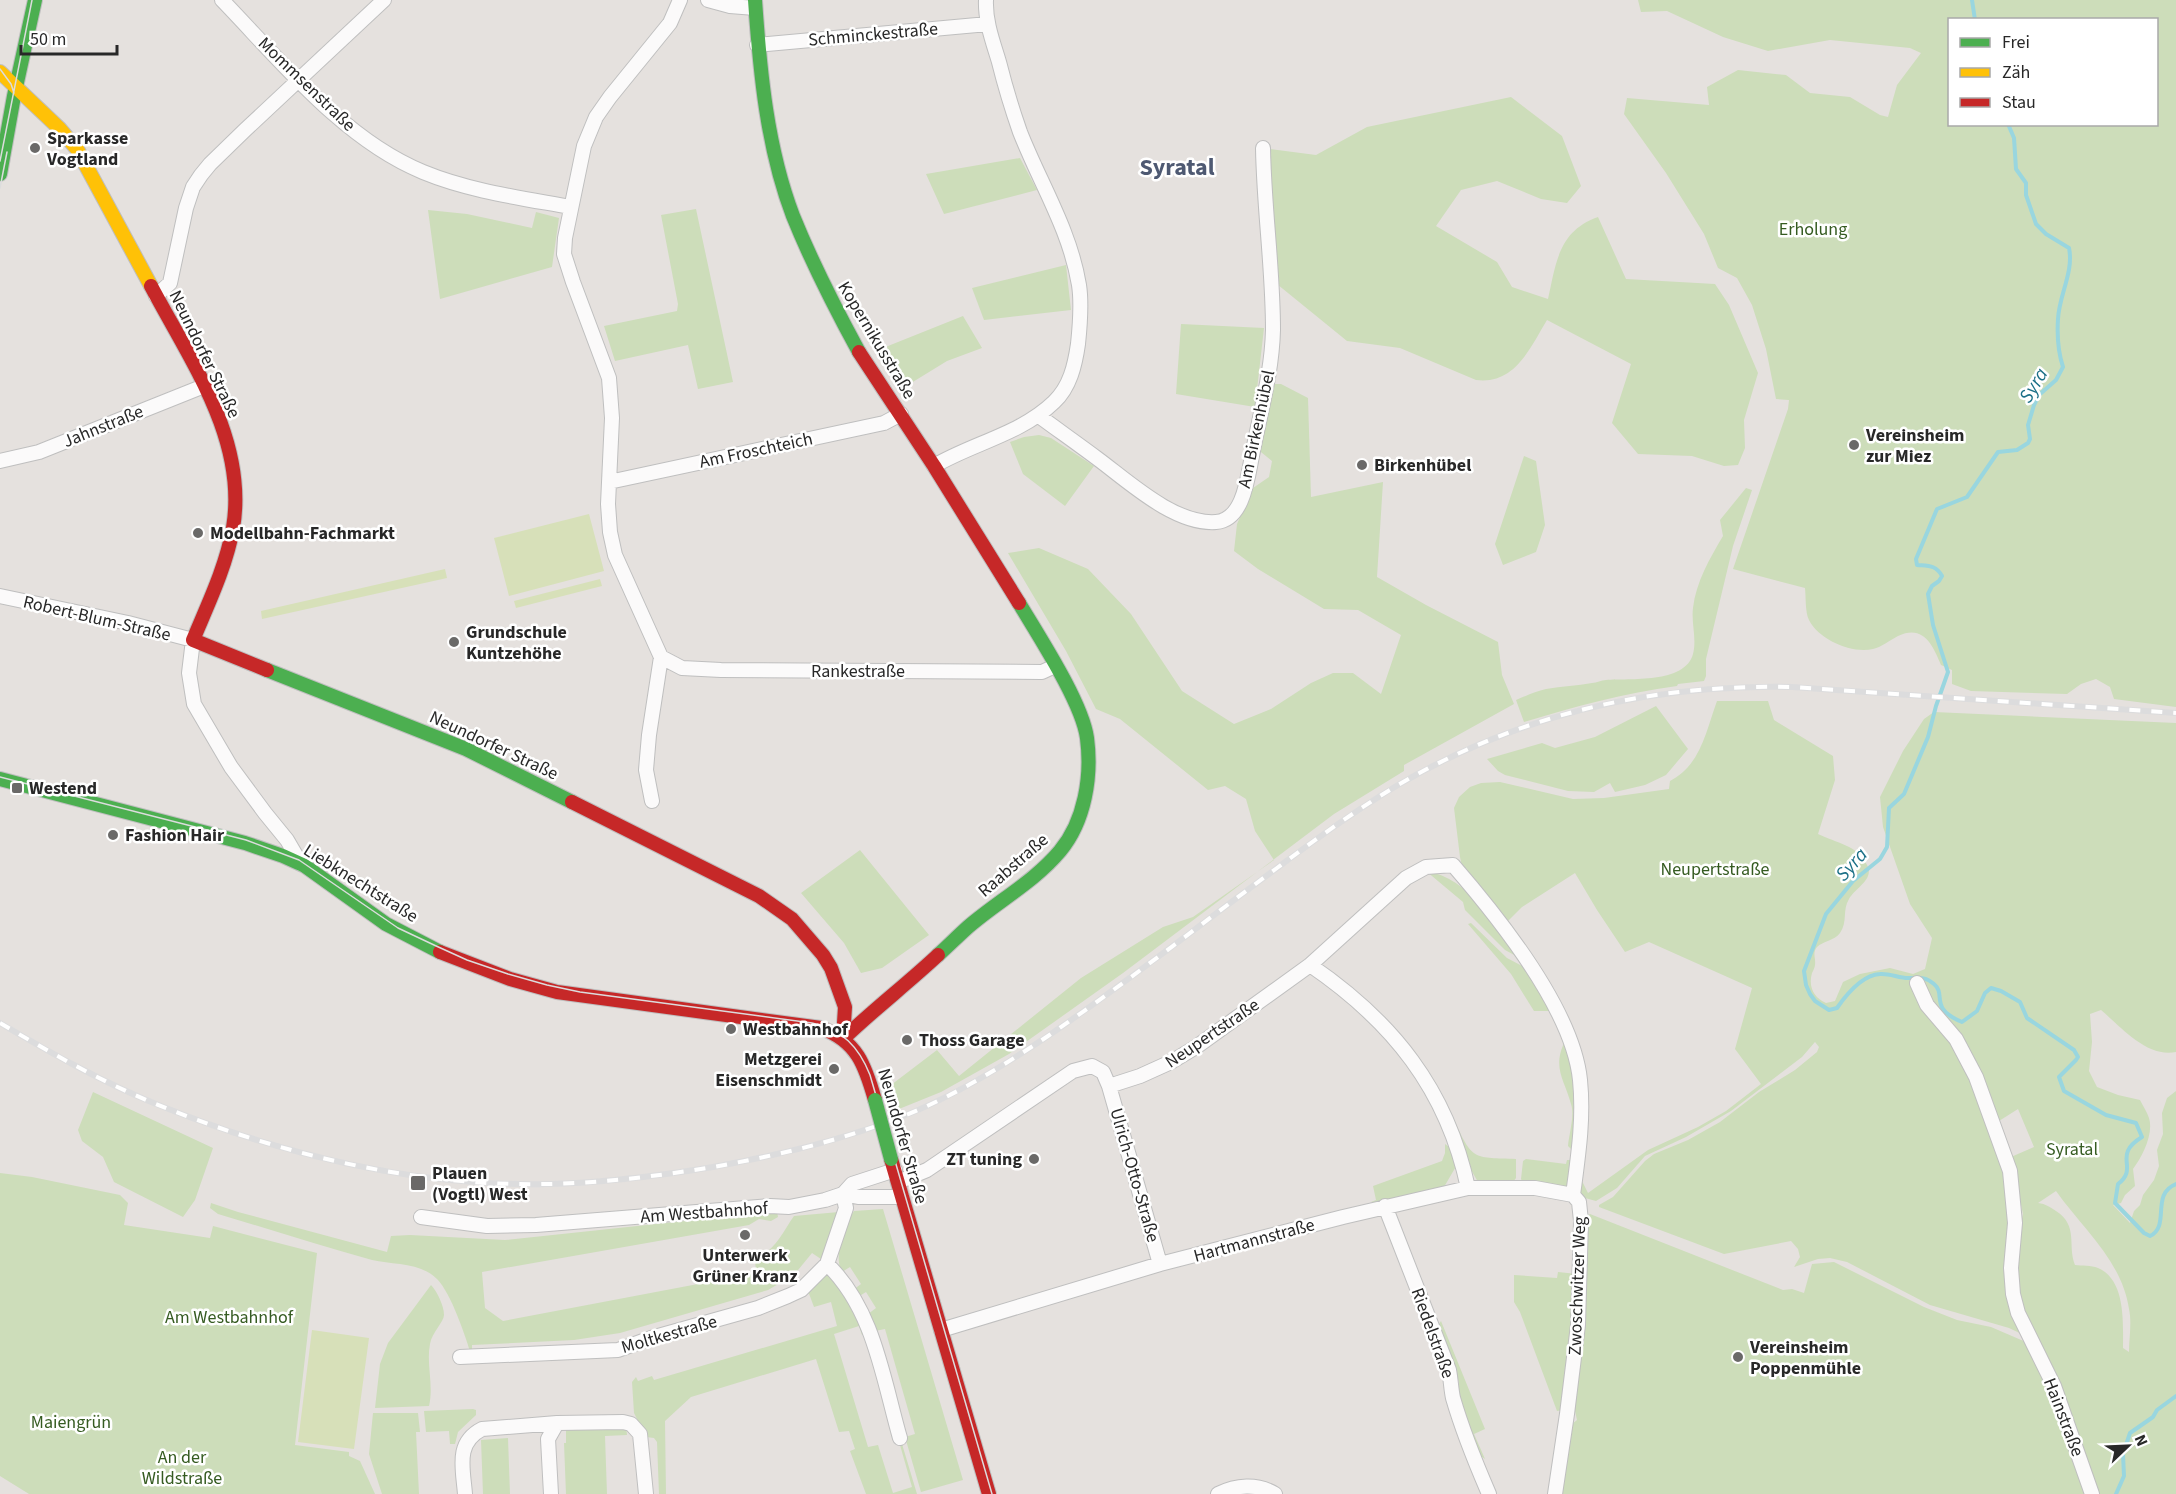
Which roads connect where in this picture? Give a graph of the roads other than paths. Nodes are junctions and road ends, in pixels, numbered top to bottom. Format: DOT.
graph roads {
  1 [pos="35,0"];
  2 [pos="222,0"];
  3 [pos="384,0"];
  4 [pos="680,0"];
  5 [pos="708,0"];
  6 [pos="986,0"];
  7 [pos="755,4"];
  8 [pos="988,24"];
  9 [pos="757,45"];
  10 [pos="0,72"];
  11 [pos="299,79"];
  12 [pos="16,89"];
  13 [pos="1263,148"];
  14 [pos="0,174"];
  15 [pos="570,207"];
  16 [pos="156,296"];
  17 [pos="204,386"];
  18 [pos="901,414"];
  19 [pos="1039,416"];
  20 [pos="0,461"];
  21 [pos="934,466"];
  22 [pos="609,482"];
  23 [pos="0,596"];
  24 [pos="193,640"];
  25 [pos="661,657"];
  26 [pos="1055,666"];
  27 [pos="0,779"];
  28 [pos="652,801"];
  29 [pos="302,864"];
  30 [pos="1453,865"];
  31 [pos="1311,965"];
  32 [pos="1917,983"];
  33 [pos="843,1039"];
  34 [pos="1109,1086"];
  35 [pos="895,1170"];
  36 [pos="1468,1188"];
  37 [pos="843,1194"];
  38 [pos="1573,1195"];
  39 [pos="902,1197"];
  40 [pos="1385,1206"];
  41 [pos="421,1217"];
  42 [pos="827,1264"];
  43 [pos="1160,1264"];
  44 [pos="941,1330"];
  45 [pos="460,1358"];
  46 [pos="557,1423"];
  47 [pos="900,1438"];
  48 [pos="465,1494"];
  49 [pos="551,1494"];
  50 [pos="646,1494"];
  51 [pos="989,1494"];
  52 [pos="1218,1494"];
  53 [pos="1275,1494"];
  54 [pos="1489,1494"];
  55 [pos="1555,1494"];
  56 [pos="2092,1494"];
  1 -- 12 [label="street"];
  2 -- 11 [label="street, Mommsenstraße"];
  3 -- 11 [label="street"];
  4 -- 15 [label="street"];
  5 -- 7 [label="street"];
  6 -- 8 [label="street"];
  7 -- 9 [label="street, Kopernikusstraße"];
  8 -- 9 [label="street, Schminckestraße"];
  8 -- 19 [label="street"];
  9 -- 18 [label="street, Kopernikusstraße"];
  10 -- 12 [label="street, Neundorfer Straße"];
  11 -- 15 [label="street, Mommsenstraße"];
  11 -- 16 [label="street"];
  12 -- 14 [label="street"];
  12 -- 16 [label="street, Neundorfer Straße"];
  13 -- 19 [label="street, Am Birkenhübel"];
  15 -- 22 [label="street"];
  16 -- 17 [label="street, Neundorfer Straße"];
  17 -- 20 [label="street, Jahnstraße"];
  17 -- 24 [label="street, Neundorfer Straße"];
  18 -- 21 [label="street, Kopernikusstraße"];
  18 -- 22 [label="street, Am Froschteich"];
  19 -- 21 [label="street"];
  21 -- 26 [label="street, Kopernikusstraße"];
  22 -- 25 [label="street"];
  23 -- 24 [label="street, Robert-Blum-Straße"];
  24 -- 29 [label="street"];
  24 -- 33 [label="street, Neundorfer Straße"];
  25 -- 26 [label="street, Rankestraße"];
  25 -- 28 [label="street"];
  26 -- 33 [label="street, Raabstraße"];
  27 -- 29 [label="street, Liebknechtstraße"];
  29 -- 33 [label="street, Liebknechtstraße"];
  30 -- 31 [label="street, Neupertstraße"];
  30 -- 38 [label="street, Zwoschwitzer Weg"];
  31 -- 34 [label="street, Neupertstraße"];
  31 -- 36 [label="street"];
  32 -- 56 [label="street, Hainstraße"];
  33 -- 35 [label="street, Neundorfer Straße, bridge"];
  34 -- 35 [label="street"];
  34 -- 43 [label="street, Ulrich-Otto-Straße"];
  35 -- 37 [label="street, Am Westbahnhof"];
  35 -- 39 [label="street, Neundorfer Straße"];
  36 -- 38 [label="street, Hartmannstraße"];
  36 -- 40 [label="street, Hartmannstraße"];
  37 -- 39 [label="street, Am Westbahnhof"];
  37 -- 41 [label="street, Am Westbahnhof"];
  37 -- 42 [label="street, Moltkestraße"];
  38 -- 55 [label="street, Zwoschwitzer Weg"];
  39 -- 44 [label="street, Neundorfer Straße"];
  40 -- 43 [label="street, Hartmannstraße"];
  40 -- 54 [label="street, Riedelstraße"];
  42 -- 45 [label="street, Moltkestraße"];
  42 -- 47 [label="street"];
  43 -- 44 [label="street, Hartmannstraße"];
  44 -- 51 [label="street, Neundorfer Straße"];
  46 -- 48 [label="street"];
  46 -- 49 [label="street"];
  46 -- 50 [label="street"];
  52 -- 53 [label="street"];
}
